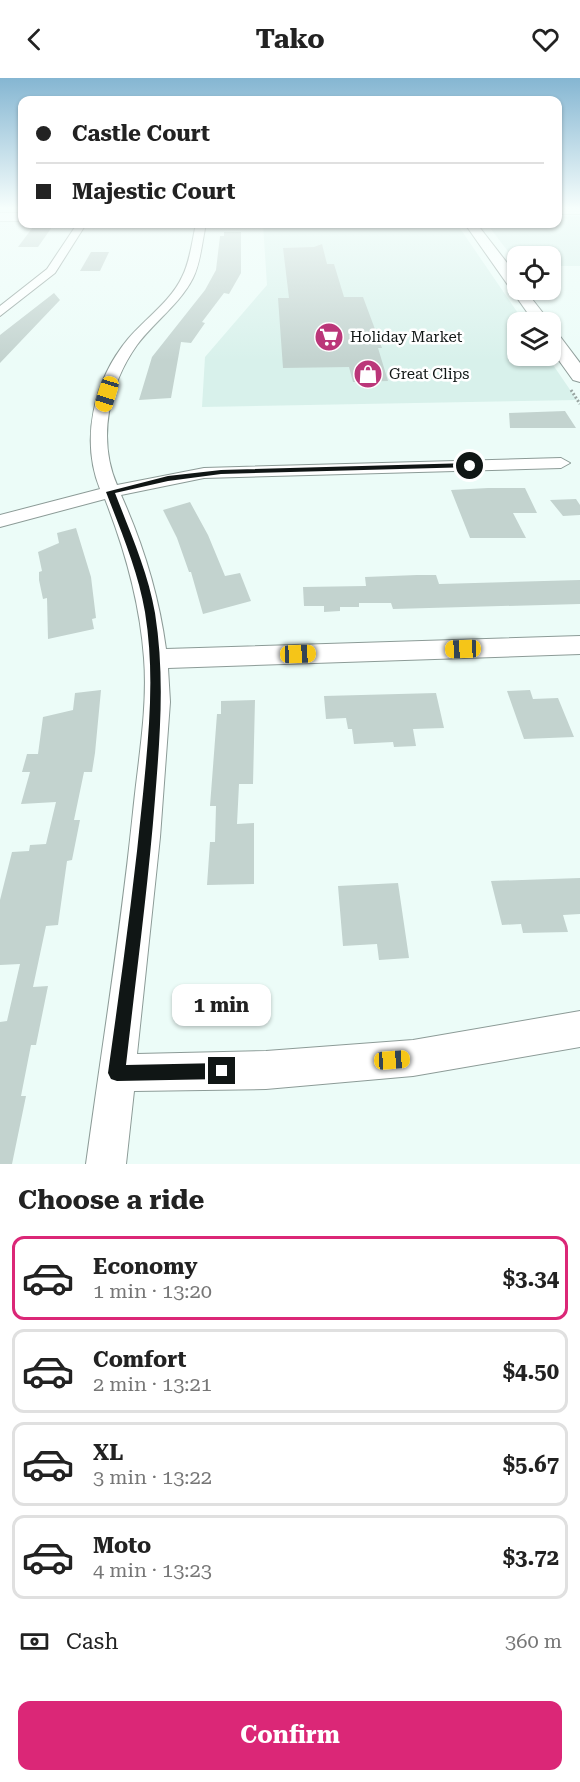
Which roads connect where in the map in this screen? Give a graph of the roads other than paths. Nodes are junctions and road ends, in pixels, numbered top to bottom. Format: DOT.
graph roads {
  1 [pos="60,260"];
  2 [pos="193,260"];
  3 [pos="497,260"];
  4 [pos="507,274"];
  5 [pos="7,291"];
  6 [pos="26,293"];
  7 [pos="0,312"];
  8 [pos="561,350"];
  9 [pos="580,376"];
  10 [pos="561,463"];
  11 [pos="110,492"];
  12 [pos="0,521"];
  13 [pos="580,645"];
  14 [pos="156,659"];
  15 [pos="580,1029"];
  16 [pos="117,1073"];
  17 [pos="106,1164"];
  1 -- 6 [label="street"];
  2 -- 11 [label="street"];
  3 -- 4 [label="street"];
  5 -- 6 [label="street"];
  6 -- 7 [label="street"];
  8 -- 9 [label="street"];
  10 -- 11 [label="street"];
  11 -- 12 [label="street"];
  11 -- 14 [label="street"];
  13 -- 14 [label="street"];
  14 -- 16 [label="street"];
  15 -- 16 [label="street"];
  16 -- 17 [label="street"];
}
